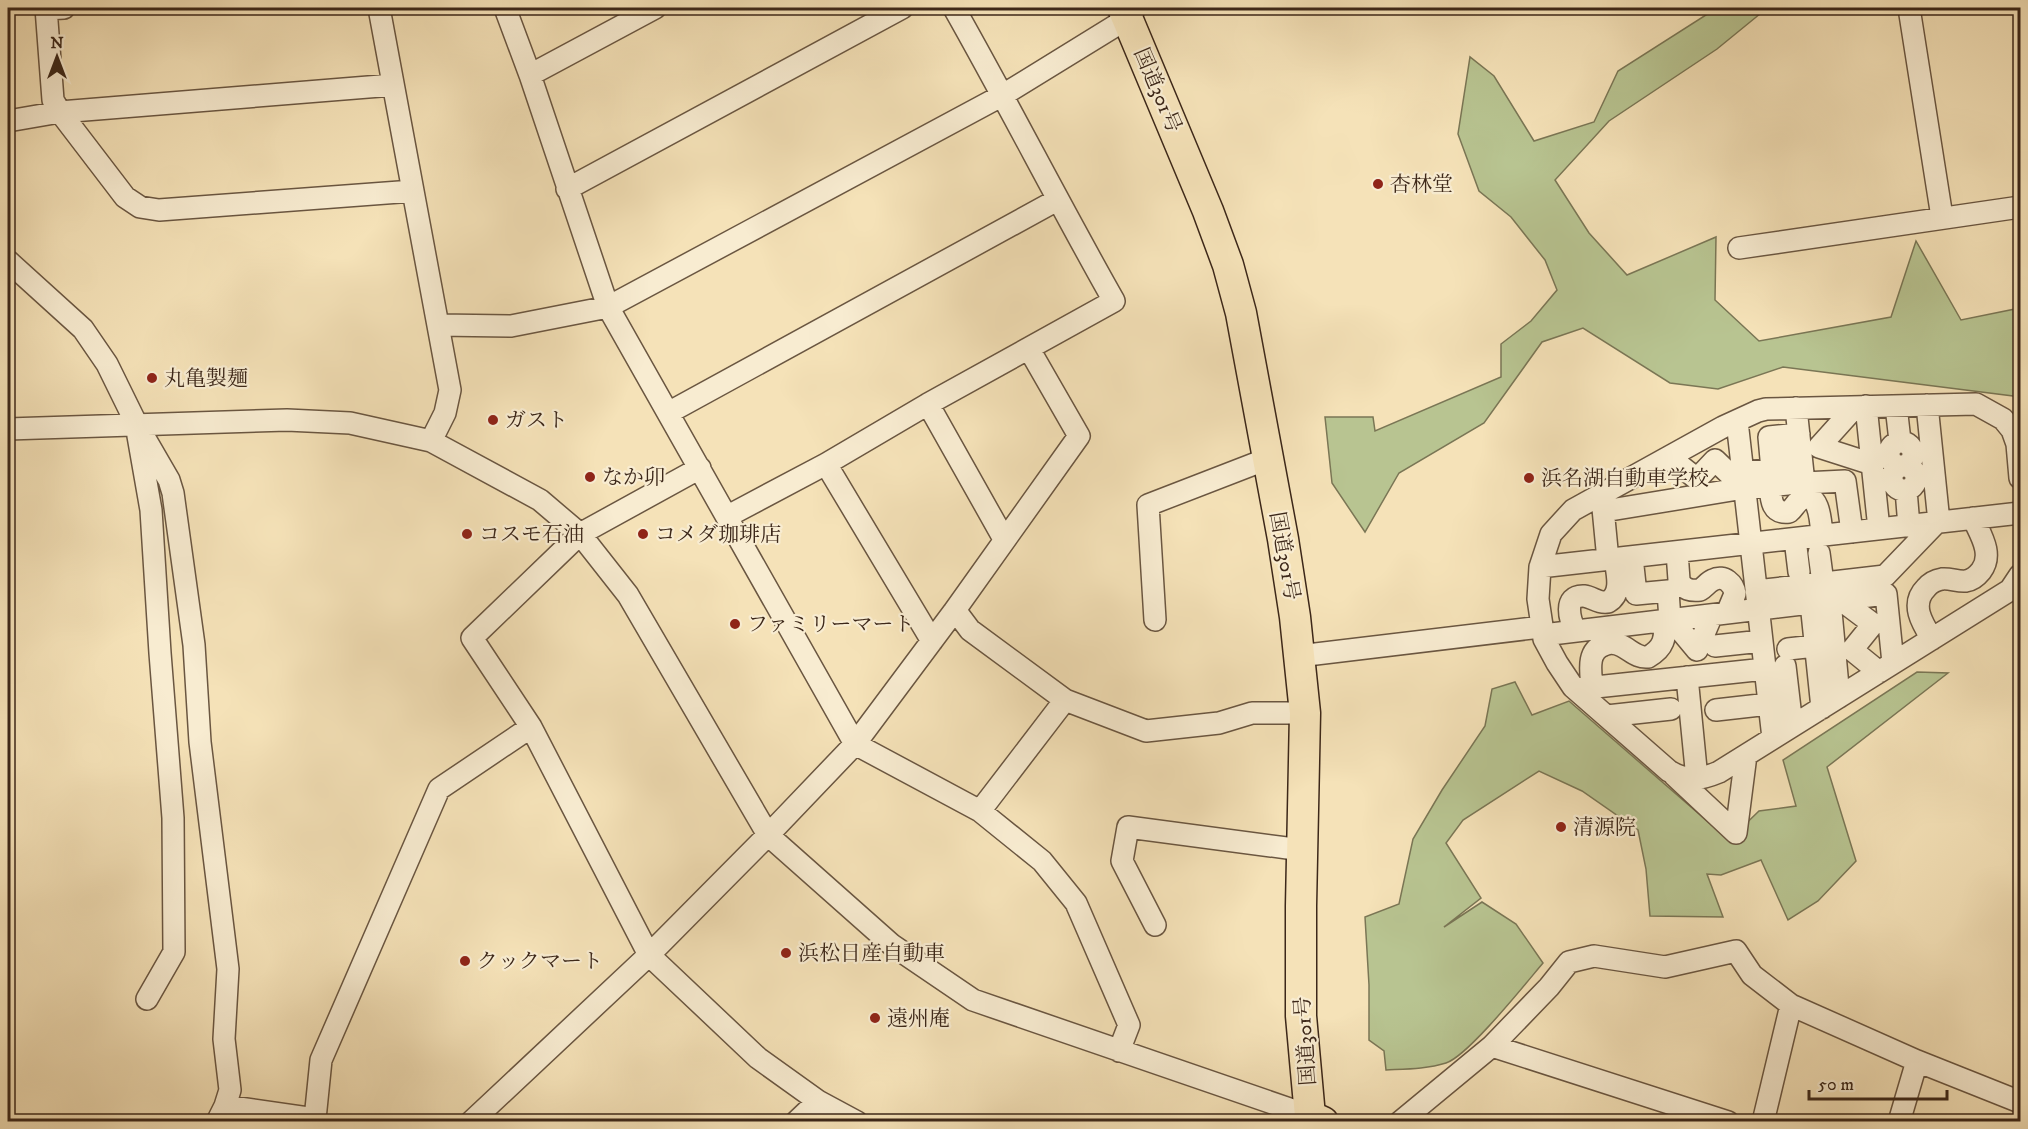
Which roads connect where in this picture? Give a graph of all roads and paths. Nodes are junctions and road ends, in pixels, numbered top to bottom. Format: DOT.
graph roads {
  1 [pos="52,8"];
  2 [pos="379,8"];
  3 [pos="505,8"];
  4 [pos="655,8"];
  5 [pos="902,8"];
  6 [pos="954,8"];
  7 [pos="1909,8"];
  8 [pos="1129,11"];
  9 [pos="530,75"];
  10 [pos="393,85"];
  11 [pos="1003,95"];
  12 [pos="60,112"];
  13 [pos="8,121"];
  14 [pos="567,189"];
  15 [pos="413,191"];
  16 [pos="1057,200"];
  17 [pos="2020,207"];
  18 [pos="1942,217"];
  19 [pos="1739,248"];
  20 [pos="8,261"];
  21 [pos="608,307"];
  22 [pos="438,325"];
  23 [pos="1029,350"];
  24 [pos="928,404"];
  25 [pos="1927,405"];
  26 [pos="1860,406"];
  27 [pos="1896,406"];
  28 [pos="1796,408"];
  29 [pos="668,413"];
  30 [pos="1737,421"];
  31 [pos="136,423"];
  32 [pos="8,429"];
  33 [pos="431,441"];
  34 [pos="1799,442"];
  35 [pos="1669,457"];
  36 [pos="1267,459"];
  37 [pos="826,464"];
  38 [pos="1872,464"];
  39 [pos="700,468"];
  40 [pos="2020,478"];
  41 [pos="1770,485"];
  42 [pos="1744,486"];
  43 [pos="1604,510"];
  44 [pos="2020,513"];
  45 [pos="728,516"];
  46 [pos="1973,518"];
  47 [pos="1938,522"];
  48 [pos="1909,526"];
  49 [pos="1879,529"];
  50 [pos="1852,532"];
  51 [pos="580,534"];
  52 [pos="1004,539"];
  53 [pos="1750,543"];
  54 [pos="1821,544"];
  55 [pos="1677,552"];
  56 [pos="1618,559"];
  57 [pos="1540,567"];
  58 [pos="2020,575"];
  59 [pos="1885,585"];
  60 [pos="1826,597"];
  61 [pos="1757,600"];
  62 [pos="955,610"];
  63 [pos="1155,620"];
  64 [pos="1669,620"];
  65 [pos="1722,629"];
  66 [pos="1542,631"];
  67 [pos="1576,631"];
  68 [pos="1932,639"];
  69 [pos="1762,640"];
  70 [pos="932,641"];
  71 [pos="1815,646"];
  72 [pos="1299,656"];
  73 [pos="1886,668"];
  74 [pos="1786,669"];
  75 [pos="1687,677"];
  76 [pos="1585,688"];
  77 [pos="1065,700"];
  78 [pos="1830,702"];
  79 [pos="1769,704"];
  80 [pos="1305,713"];
  81 [pos="1726,713"];
  82 [pos="1607,716"];
  83 [pos="1662,716"];
  84 [pos="1792,726"];
  85 [pos="531,727"];
  86 [pos="1773,738"];
  87 [pos="855,744"];
  88 [pos="1746,755"];
  89 [pos="1669,771"];
  90 [pos="1697,779"];
  91 [pos="980,811"];
  92 [pos="768,836"];
  93 [pos="1302,850"];
  94 [pos="1155,925"];
  95 [pos="650,955"];
  96 [pos="147,999"];
  97 [pos="1791,1005"];
  98 [pos="1492,1046"];
  99 [pos="1119,1051"];
  100 [pos="1917,1061"];
  101 [pos="818,1101"];
  102 [pos="2020,1102"];
  103 [pos="221,1114"];
  104 [pos="316,1120"];
  105 [pos="1314,1120"];
  106 [pos="471,1122"];
  107 [pos="796,1122"];
  108 [pos="857,1122"];
  109 [pos="1400,1122"];
  110 [pos="1728,1122"];
  111 [pos="1762,1122"];
  112 [pos="1899,1122"];
  1 -- 12 [label="street"];
  2 -- 10 [label="street"];
  3 -- 9 [label="street"];
  4 -- 9 [label="street"];
  5 -- 14 [label="street"];
  6 -- 11 [label="street"];
  7 -- 18 [label="street"];
  8 -- 11 [label="street"];
  8 -- 36 [label="highway, 国道301号"];
  9 -- 14 [label="street"];
  10 -- 12 [label="street"];
  10 -- 15 [label="street"];
  11 -- 16 [label="street"];
  11 -- 21 [label="street"];
  12 -- 13 [label="street"];
  12 -- 15 [label="street"];
  14 -- 21 [label="street"];
  15 -- 22 [label="street"];
  16 -- 23 [label="street"];
  16 -- 29 [label="street"];
  17 -- 18 [label="street"];
  18 -- 19 [label="street"];
  20 -- 31 [label="street"];
  21 -- 22 [label="street"];
  21 -- 29 [label="street"];
  22 -- 33 [label="street"];
  23 -- 24 [label="street"];
  23 -- 52 [label="street"];
  24 -- 37 [label="street"];
  24 -- 52 [label="street"];
  25 -- 27 [label="street"];
  25 -- 40 [label="street"];
  25 -- 47 [label="street"];
  26 -- 27 [label="street"];
  26 -- 28 [label="street"];
  26 -- 38 [label="street"];
  26 -- 38 [label="street"];
  27 -- 48 [label="street"];
  28 -- 30 [label="street"];
  28 -- 34 [label="street"];
  29 -- 39 [label="street"];
  30 -- 35 [label="street"];
  30 -- 42 [label="street"];
  31 -- 32 [label="street"];
  31 -- 33 [label="street"];
  31 -- 96 [label="street"];
  31 -- 103 [label="street"];
  33 -- 51 [label="street"];
  34 -- 41 [label="street"];
  34 -- 42 [label="street"];
  34 -- 50 [label="street"];
  35 -- 42 [label="street"];
  35 -- 43 [label="street"];
  36 -- 63 [label="street"];
  36 -- 72 [label="highway, 国道301号"];
  37 -- 45 [label="street"];
  37 -- 70 [label="street"];
  38 -- 49 [label="street"];
  39 -- 45 [label="street"];
  39 -- 51 [label="street"];
  41 -- 42 [label="street"];
  41 -- 54 [label="street"];
  42 -- 43 [label="street"];
  42 -- 53 [label="street"];
  43 -- 56 [label="street"];
  43 -- 57 [label="street"];
  44 -- 46 [label="street"];
  45 -- 87 [label="street"];
  46 -- 47 [label="street"];
  46 -- 68 [label="street"];
  47 -- 48 [label="street"];
  47 -- 59 [label="street"];
  48 -- 49 [label="street"];
  49 -- 50 [label="street"];
  50 -- 54 [label="street"];
  51 -- 85 [label="street"];
  51 -- 92 [label="street"];
  52 -- 62 [label="street"];
  53 -- 54 [label="street"];
  53 -- 55 [label="street"];
  53 -- 61 [label="street"];
  54 -- 60 [label="street"];
  55 -- 56 [label="street"];
  55 -- 65 [label="street"];
  56 -- 57 [label="street"];
  56 -- 64 [label="street"];
  56 -- 67 [label="street"];
  57 -- 66 [label="street"];
  58 -- 68 [label="street"];
  59 -- 60 [label="street"];
  59 -- 73 [label="street"];
  60 -- 61 [label="street"];
  60 -- 71 [label="street"];
  60 -- 73 [label="street"];
  60 -- 78 [label="street"];
  61 -- 65 [label="street"];
  61 -- 69 [label="street"];
  62 -- 70 [label="street"];
  62 -- 77 [label="street"];
  64 -- 65 [label="street"];
  64 -- 65 [label="street"];
  64 -- 67 [label="street"];
  64 -- 76 [label="street"];
  65 -- 69 [label="street"];
  66 -- 67 [label="street"];
  66 -- 72 [label="street"];
  66 -- 76 [label="street"];
  68 -- 73 [label="street"];
  69 -- 74 [label="street"];
  70 -- 87 [label="street"];
  71 -- 74 [label="street"];
  71 -- 78 [label="street"];
  72 -- 80 [label="highway, 国道301号"];
  73 -- 78 [label="street"];
  74 -- 75 [label="street"];
  74 -- 79 [label="street"];
  74 -- 84 [label="street"];
  75 -- 76 [label="street"];
  75 -- 90 [label="street"];
  76 -- 82 [label="street"];
  77 -- 80 [label="street"];
  77 -- 91 [label="street"];
  78 -- 84 [label="street"];
  79 -- 81 [label="street"];
  79 -- 86 [label="street"];
  80 -- 93 [label="highway, 国道301号"];
  82 -- 83 [label="street"];
  82 -- 89 [label="street"];
  84 -- 86 [label="street"];
  85 -- 95 [label="street"];
  85 -- 104 [label="street"];
  86 -- 88 [label="street"];
  87 -- 91 [label="street"];
  87 -- 92 [label="street"];
  88 -- 89 [label="street"];
  88 -- 90 [label="street"];
  89 -- 90 [label="street"];
  91 -- 99 [label="street"];
  92 -- 95 [label="street"];
  92 -- 99 [label="street"];
  93 -- 94 [label="street"];
  93 -- 105 [label="highway, 国道301号"];
  95 -- 101 [label="street"];
  95 -- 106 [label="street"];
  97 -- 98 [label="street"];
  97 -- 100 [label="street"];
  97 -- 111 [label="street"];
  98 -- 109 [label="street"];
  98 -- 110 [label="street"];
  99 -- 105 [label="street"];
  100 -- 102 [label="street"];
  100 -- 112 [label="street"];
  101 -- 107 [label="street"];
  101 -- 108 [label="street"];
  103 -- 104 [label="street"];
}
